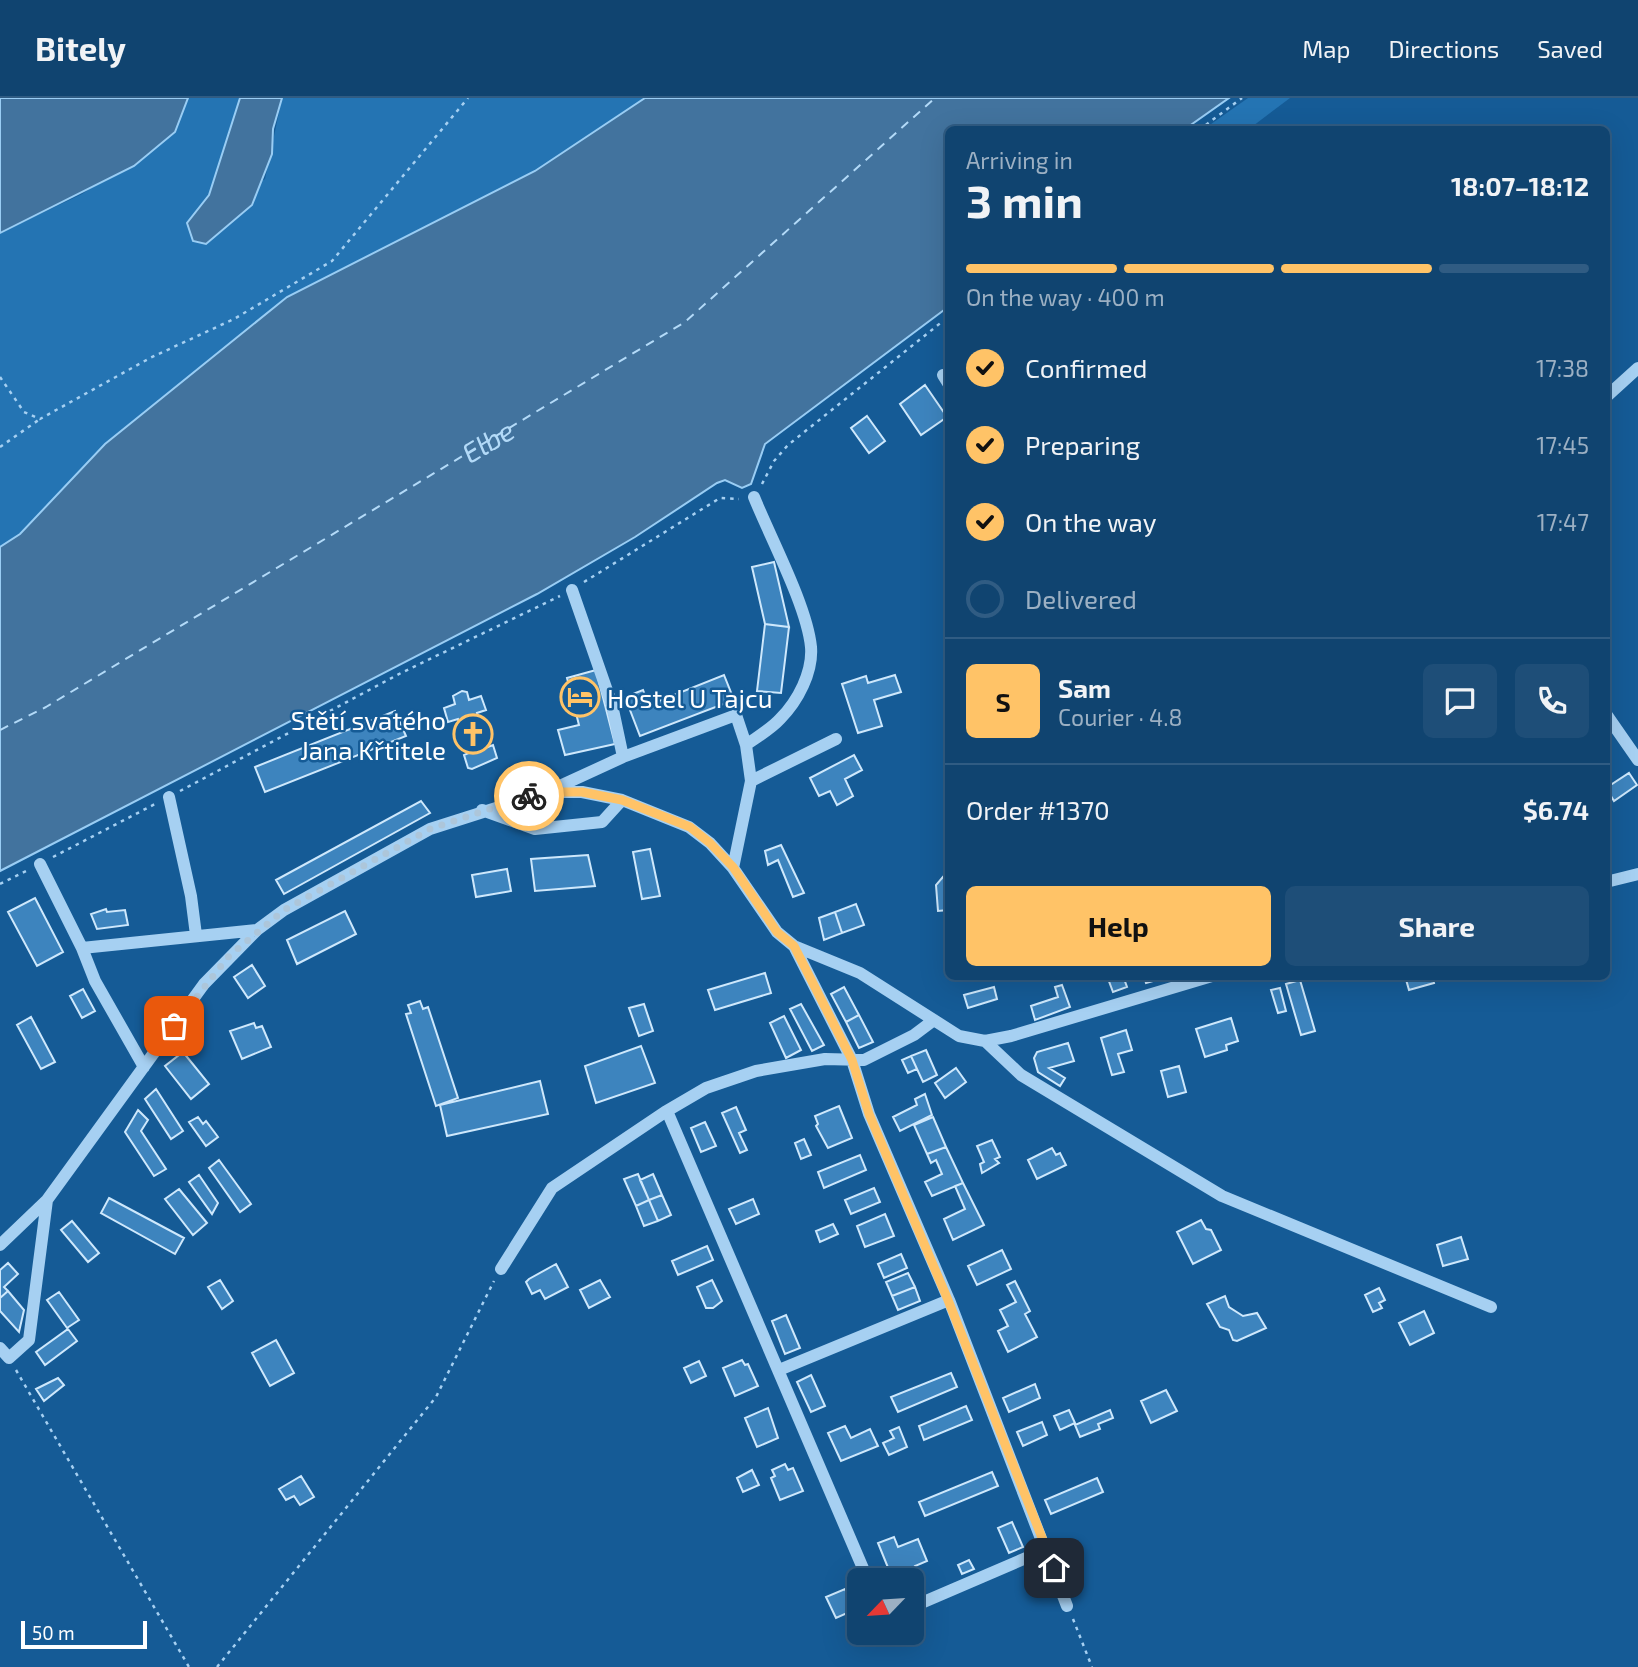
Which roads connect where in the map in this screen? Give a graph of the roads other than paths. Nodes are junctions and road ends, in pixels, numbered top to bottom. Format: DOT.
graph roads {
  1 [pos="1638,368"];
  2 [pos="1610,393"];
  3 [pos="754,496"];
  4 [pos="572,590"];
  5 [pos="1610,720"];
  6 [pos="836,739"];
  7 [pos="746,745"];
  8 [pos="622,757"];
  9 [pos="1638,760"];
  10 [pos="751,781"];
  11 [pos="546,792"];
  12 [pos="169,797"];
  13 [pos="622,800"];
  14 [pos="482,810"];
  15 [pos="40,864"];
  16 [pos="733,867"];
  17 [pos="1638,874"];
  18 [pos="1610,881"];
  19 [pos="257,930"];
  20 [pos="196,934"];
  21 [pos="794,946"];
  22 [pos="82,948"];
  23 [pos="1198,980"];
  24 [pos="934,1020"];
  25 [pos="985,1041"];
  26 [pos="852,1060"];
  27 [pos="144,1067"];
  28 [pos="667,1111"];
  29 [pos="47,1200"];
  30 [pos="0,1245"];
  31 [pos="501,1269"];
  32 [pos="948,1300"];
  33 [pos="1490,1307"];
  34 [pos="4,1353"];
  35 [pos="779,1370"];
  36 [pos="1047,1549"];
  37 [pos="863,1568"];
  38 [pos="924,1602"];
  39 [pos="1067,1606"];
  1 -- 2 [label="street"];
  3 -- 7 [label="street"];
  4 -- 8 [label="street"];
  5 -- 9 [label="street"];
  6 -- 10 [label="street"];
  7 -- 8 [label="street"];
  7 -- 10 [label="street"];
  8 -- 11 [label="street"];
  10 -- 16 [label="street"];
  11 -- 13 [label="street"];
  11 -- 14 [label="street"];
  12 -- 20 [label="street"];
  13 -- 14 [label="street"];
  13 -- 16 [label="street"];
  14 -- 19 [label="street"];
  15 -- 22 [label="street"];
  16 -- 21 [label="street"];
  17 -- 18 [label="street"];
  19 -- 20 [label="street"];
  19 -- 27 [label="street"];
  20 -- 22 [label="street"];
  21 -- 24 [label="street"];
  21 -- 26 [label="street"];
  22 -- 27 [label="street"];
  23 -- 25 [label="street"];
  24 -- 25 [label="street"];
  24 -- 26 [label="street"];
  25 -- 33 [label="street"];
  26 -- 28 [label="street"];
  26 -- 32 [label="street"];
  27 -- 29 [label="street"];
  28 -- 31 [label="street"];
  28 -- 35 [label="street"];
  29 -- 30 [label="street"];
  29 -- 34 [label="street"];
  32 -- 35 [label="street"];
  32 -- 36 [label="street"];
  35 -- 37 [label="street"];
  36 -- 38 [label="street"];
  36 -- 39 [label="street"];
}
